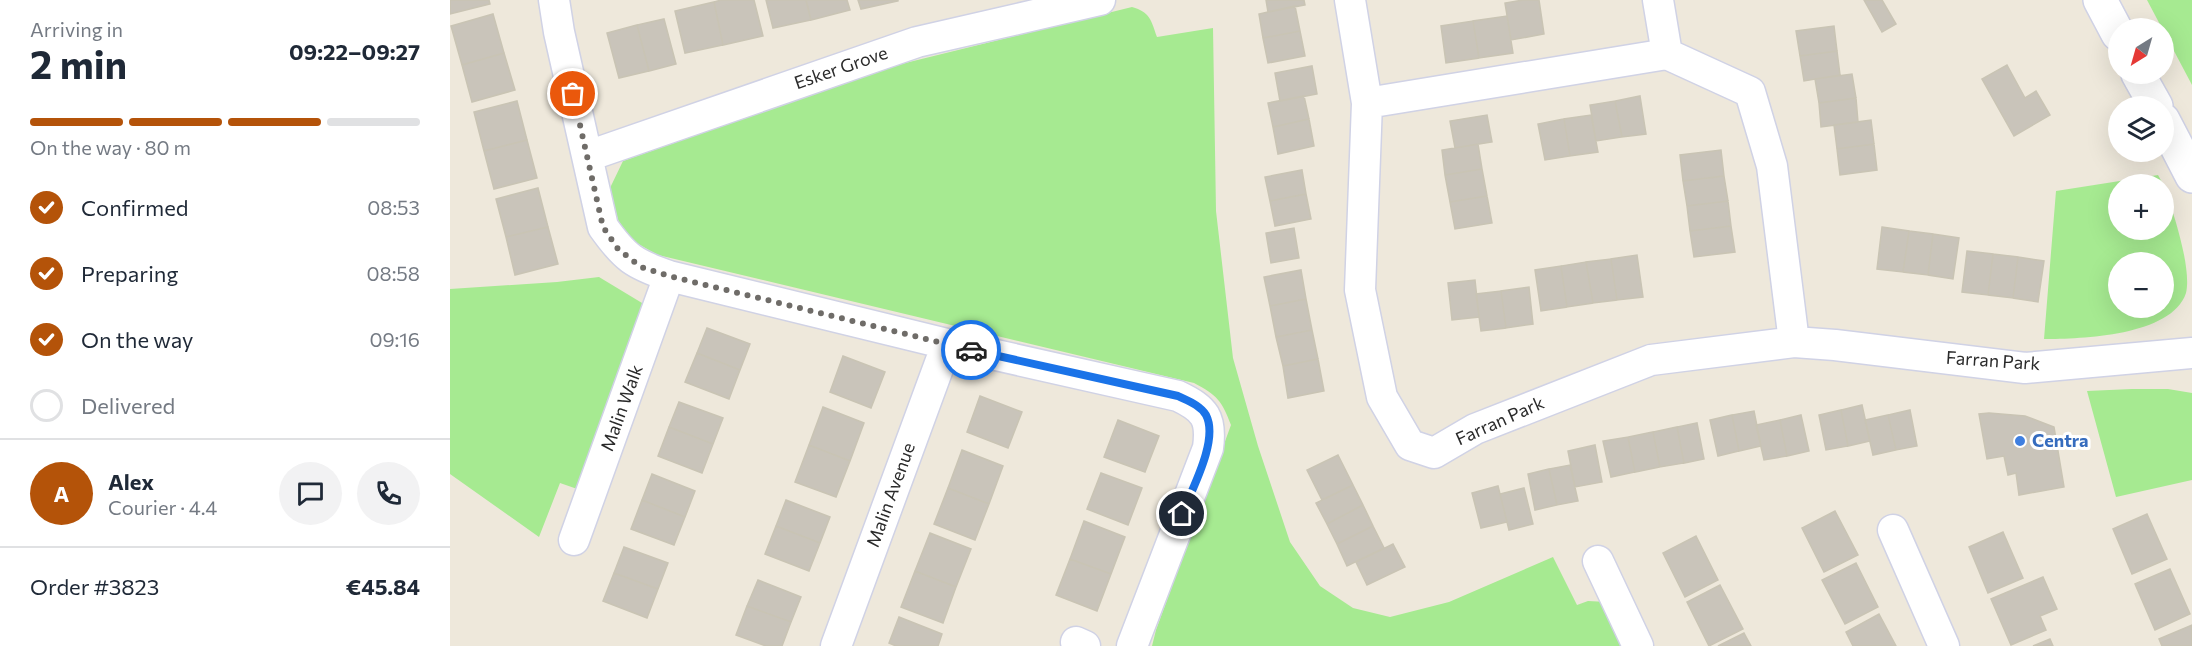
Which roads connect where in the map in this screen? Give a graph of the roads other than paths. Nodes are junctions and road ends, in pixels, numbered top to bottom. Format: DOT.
graph roads {
  1 [pos="554,0"];
  2 [pos="1100,0"];
  3 [pos="1350,0"];
  4 [pos="1658,0"];
  5 [pos="2100,0"];
  6 [pos="2110,18"];
  7 [pos="1667,54"];
  8 [pos="1367,103"];
  9 [pos="2174,141"];
  10 [pos="588,156"];
  11 [pos="2192,176"];
  12 [pos="669,276"];
  13 [pos="1794,342"];
  14 [pos="947,344"];
  15 [pos="2192,353"];
  16 [pos="1893,530"];
  17 [pos="574,540"];
  18 [pos="1598,561"];
  19 [pos="836,646"];
  20 [pos="1132,646"];
  21 [pos="1638,646"];
  22 [pos="1944,646"];
  1 -- 10 [label="street"];
  2 -- 10 [label="street, Esker Grove"];
  3 -- 8 [label="street, Farran Park"];
  4 -- 7 [label="street"];
  5 -- 6 [label="street"];
  7 -- 8 [label="street"];
  7 -- 13 [label="street"];
  8 -- 13 [label="street, Farran Park"];
  9 -- 11 [label="street"];
  10 -- 12 [label="street"];
  12 -- 14 [label="street"];
  12 -- 17 [label="street, Malin Walk"];
  13 -- 15 [label="street, Farran Park"];
  14 -- 19 [label="street, Malin Avenue"];
  14 -- 20 [label="street"];
  16 -- 22 [label="street"];
  18 -- 21 [label="street"];
}
